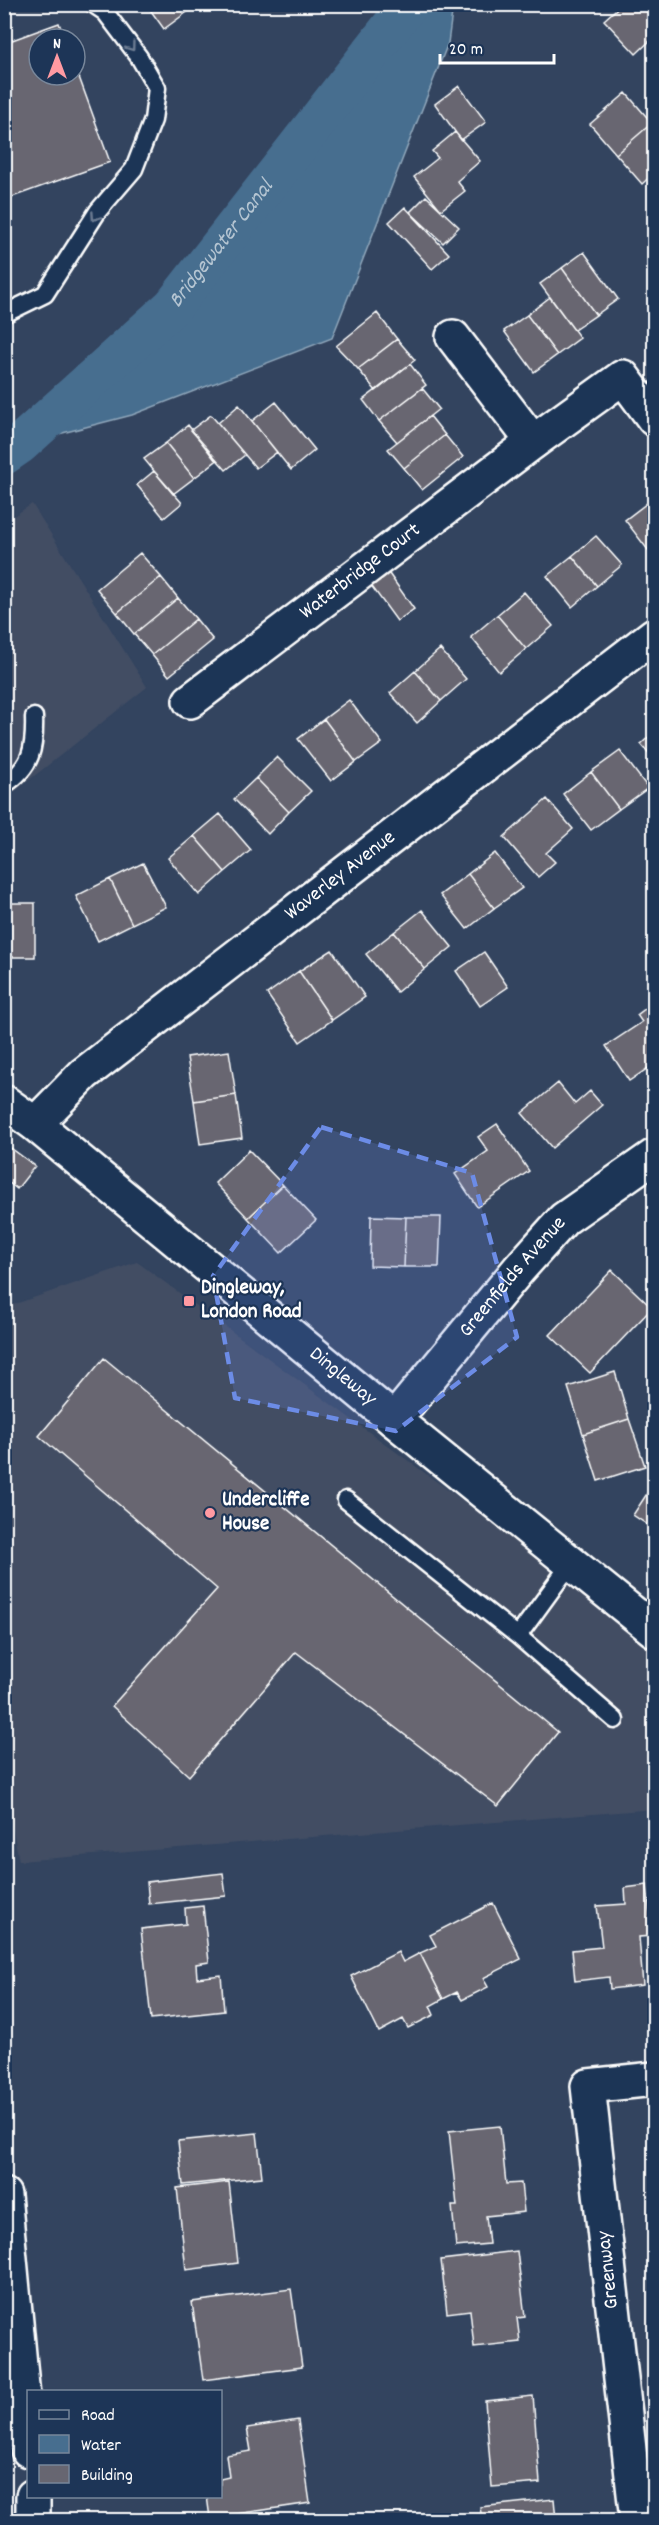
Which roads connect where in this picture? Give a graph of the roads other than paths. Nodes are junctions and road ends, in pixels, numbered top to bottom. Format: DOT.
graph roads {
  1 [pos="93,4"];
  2 [pos="4,314"];
  3 [pos="453,338"];
  4 [pos="654,419"];
  5 [pos="532,442"];
  6 [pos="654,635"];
  7 [pos="190,701"];
  8 [pos="34,717"];
  9 [pos="4,785"];
  10 [pos="4,1102"];
  11 [pos="35,1125"];
  12 [pos="654,1156"];
  13 [pos="394,1420"];
  14 [pos="346,1500"];
  15 [pos="571,1563"];
  16 [pos="654,1630"];
  17 [pos="518,1636"];
  18 [pos="615,1720"];
  19 [pos="654,2079"];
  20 [pos="4,2195"];
  21 [pos="27,2439"];
  22 [pos="33,2498"];
  23 [pos="33,2520"];
  24 [pos="637,2520"];
  1 -- 2 [label="lane, one-way"];
  3 -- 5 [label="main road"];
  4 -- 5 [label="main road, Waterbridge Court"];
  5 -- 7 [label="main road, Waterbridge Court"];
  6 -- 11 [label="main road, Waverley Avenue"];
  8 -- 9 [label="lane"];
  10 -- 11 [label="main road, Dingleway"];
  11 -- 13 [label="main road, Dingleway"];
  12 -- 13 [label="main road, Greenfields Avenue"];
  13 -- 15 [label="main road, Dingleway"];
  14 -- 17 [label="lane"];
  15 -- 16 [label="main road, Dingleway"];
  15 -- 17 [label="lane"];
  17 -- 18 [label="lane"];
  19 -- 24 [label="main road, Greenway"];
  20 -- 21 [label="main road"];
  22 -- 23 [label="main road"];
}
